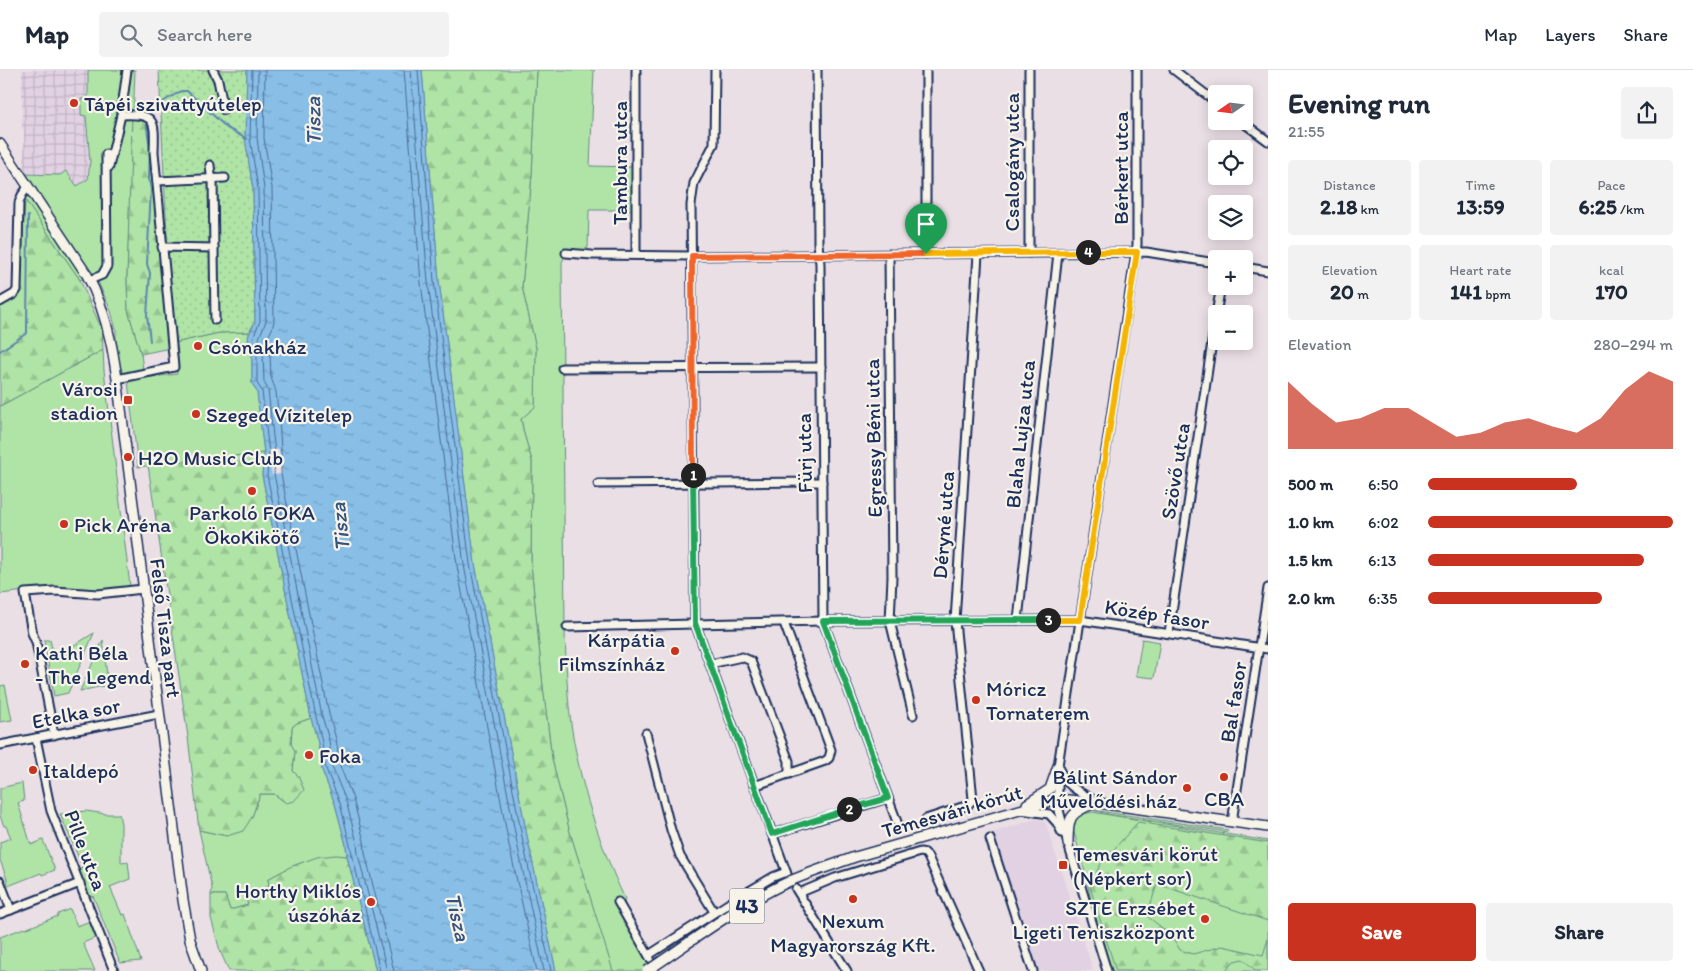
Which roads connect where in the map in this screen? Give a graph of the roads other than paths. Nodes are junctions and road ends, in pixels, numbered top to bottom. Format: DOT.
graph roads {
  1 [pos="127,70"];
  2 [pos="213,70"];
  3 [pos="636,70"];
  4 [pos="715,70"];
  5 [pos="817,70"];
  6 [pos="926,70"];
  7 [pos="1029,70"];
  8 [pos="1137,70"];
  9 [pos="1174,70"];
  10 [pos="1208,96"];
  11 [pos="224,110"];
  12 [pos="121,115"];
  13 [pos="1253,130"];
  14 [pos="1268,141"];
  15 [pos="0,144"];
  16 [pos="106,154"];
  17 [pos="210,165"];
  18 [pos="226,178"];
  19 [pos="214,179"];
  20 [pos="158,181"];
  21 [pos="106,182"];
  22 [pos="29,188"];
  23 [pos="162,247"];
  24 [pos="214,248"];
  25 [pos="1137,252"];
  26 [pos="566,253"];
  27 [pos="1029,253"];
  28 [pos="1058,253"];
  29 [pos="820,254"];
  30 [pos="889,254"];
  31 [pos="926,254"];
  32 [pos="978,254"];
  33 [pos="636,255"];
  34 [pos="692,256"];
  35 [pos="1208,262"];
  36 [pos="1253,268"];
  37 [pos="1268,271"];
  38 [pos="90,280"];
  39 [pos="0,302"];
  40 [pos="215,320"];
  41 [pos="1211,350"];
  42 [pos="821,367"];
  43 [pos="562,368"];
  44 [pos="692,368"];
  45 [pos="117,379"];
  46 [pos="693,482"];
  47 [pos="822,482"];
  48 [pos="598,484"];
  49 [pos="1268,588"];
  50 [pos="143,589"];
  51 [pos="1018,620"];
  52 [pos="1080,620"];
  53 [pos="823,621"];
  54 [pos="890,621"];
  55 [pos="955,622"];
  56 [pos="695,623"];
  57 [pos="784,623"];
  58 [pos="567,627"];
  59 [pos="1168,633"];
  60 [pos="1259,648"];
  61 [pos="1268,649"];
  62 [pos="710,664"];
  63 [pos="159,714"];
  64 [pos="913,715"];
  65 [pos="646,733"];
  66 [pos="54,735"];
  67 [pos="36,738"];
  68 [pos="0,745"];
  69 [pos="1058,766"];
  70 [pos="789,774"];
  71 [pos="754,786"];
  72 [pos="888,798"];
  73 [pos="973,799"];
  74 [pos="1058,799"];
  75 [pos="1098,803"];
  76 [pos="1018,810"];
  77 [pos="926,819"];
  78 [pos="897,822"];
  79 [pos="1232,822"];
  80 [pos="1268,827"];
  81 [pos="772,834"];
  82 [pos="990,838"];
  83 [pos="1068,844"];
  84 [pos="0,881"];
  85 [pos="80,883"];
  86 [pos="618,902"];
  87 [pos="11,910"];
  88 [pos="714,912"];
  89 [pos="0,914"];
  90 [pos="114,971"];
  91 [pos="200,971"];
  92 [pos="647,971"];
  93 [pos="847,971"];
  94 [pos="979,971"];
  95 [pos="1033,971"];
  96 [pos="1107,971"];
  1 -- 12 [label="street"];
  2 -- 11 [label="street"];
  3 -- 33 [label="street, Tambura utca"];
  4 -- 34 [label="street"];
  5 -- 29 [label="street, Fürj utca"];
  6 -- 31 [label="street"];
  7 -- 27 [label="street, Csalogány utca"];
  8 -- 25 [label="street, Bérkert utca"];
  9 -- 10 [label="street"];
  12 -- 20 [label="street"];
  12 -- 21 [label="street"];
  13 -- 14 [label="street"];
  15 -- 22 [label="main road, Felső Tisza part"];
  16 -- 21 [label="street"];
  17 -- 19 [label="street"];
  18 -- 19 [label="street"];
  19 -- 20 [label="street"];
  19 -- 24 [label="street"];
  20 -- 23 [label="street"];
  21 -- 38 [label="street"];
  22 -- 38 [label="main road, Felső Tisza part"];
  22 -- 39 [label="street"];
  23 -- 24 [label="street"];
  23 -- 45 [label="street"];
  24 -- 40 [label="street"];
  25 -- 28 [label="street"];
  25 -- 35 [label="street"];
  25 -- 52 [label="street, Bérkert utca"];
  26 -- 33 [label="street"];
  27 -- 28 [label="street"];
  27 -- 32 [label="street"];
  28 -- 51 [label="street, Blaha Lujza utca"];
  29 -- 30 [label="street"];
  29 -- 34 [label="street"];
  29 -- 42 [label="street, Fürj utca"];
  30 -- 31 [label="street"];
  30 -- 54 [label="street, Egressy Béni utca"];
  31 -- 32 [label="street"];
  32 -- 55 [label="street, Déryné utca"];
  33 -- 34 [label="street"];
  34 -- 44 [label="street"];
  36 -- 37 [label="street"];
  38 -- 45 [label="main road, Felső Tisza part"];
  41 -- 59 [label="street, Szövő utca"];
  42 -- 44 [label="street"];
  42 -- 47 [label="street, Fürj utca"];
  43 -- 44 [label="street"];
  44 -- 46 [label="street"];
  45 -- 50 [label="main road, Felső Tisza part"];
  46 -- 47 [label="street"];
  46 -- 48 [label="street"];
  46 -- 56 [label="street"];
  47 -- 53 [label="street, Fürj utca"];
  49 -- 60 [label="street, Bal fasor"];
  50 -- 63 [label="main road, Felső Tisza part"];
  50 -- 66 [label="street"];
  51 -- 52 [label="street, Közép fasor"];
  51 -- 55 [label="street, Közép fasor"];
  52 -- 59 [label="street, Közép fasor"];
  52 -- 69 [label="street, Bérkert utca"];
  53 -- 54 [label="street, Közép fasor"];
  53 -- 57 [label="street, Közép fasor"];
  53 -- 72 [label="street, Fürj utca"];
  54 -- 55 [label="street, Közép fasor"];
  54 -- 64 [label="street"];
  55 -- 73 [label="street, Déryné utca"];
  56 -- 57 [label="street, Közép fasor"];
  56 -- 58 [label="street, Közép fasor"];
  56 -- 62 [label="street"];
  57 -- 70 [label="street"];
  59 -- 60 [label="street, Közép fasor"];
  60 -- 61 [label="street, Közép fasor"];
  60 -- 79 [label="street, Bal fasor"];
  62 -- 70 [label="street"];
  62 -- 71 [label="street"];
  63 -- 66 [label="street, Etelka sor"];
  63 -- 91 [label="main road, Felső Tisza part"];
  65 -- 88 [label="street"];
  66 -- 67 [label="street, Etelka sor"];
  67 -- 68 [label="street, Etelka sor"];
  67 -- 85 [label="street, Pille utca"];
  69 -- 74 [label="street, Bérkert utca"];
  69 -- 75 [label="street"];
  69 -- 76 [label="main road"];
  70 -- 71 [label="street"];
  71 -- 81 [label="street"];
  72 -- 78 [label="street, Fürj utca"];
  72 -- 81 [label="street, Temesvári körút"];
  73 -- 77 [label="street, Temesvári körút"];
  74 -- 75 [label="main road, Temesvári körút / 43"];
  74 -- 76 [label="main road, Temesvári körút / 43"];
  74 -- 83 [label="street, Bérkert utca"];
  75 -- 79 [label="main road, Temesvári körút / 43"];
  75 -- 83 [label="main road"];
  76 -- 83 [label="street"];
  76 -- 92 [label="main road, Temesvári körút / 43, bridge"];
  79 -- 80 [label="main road, Temesvári körút / 43"];
  81 -- 88 [label="street"];
  82 -- 95 [label="street"];
  83 -- 96 [label="street"];
  84 -- 87 [label="street"];
  85 -- 87 [label="street"];
  85 -- 90 [label="street, Pille utca"];
  86 -- 88 [label="street"];
  87 -- 89 [label="street"];
  93 -- 94 [label="street, Temesvári körút"];
}
